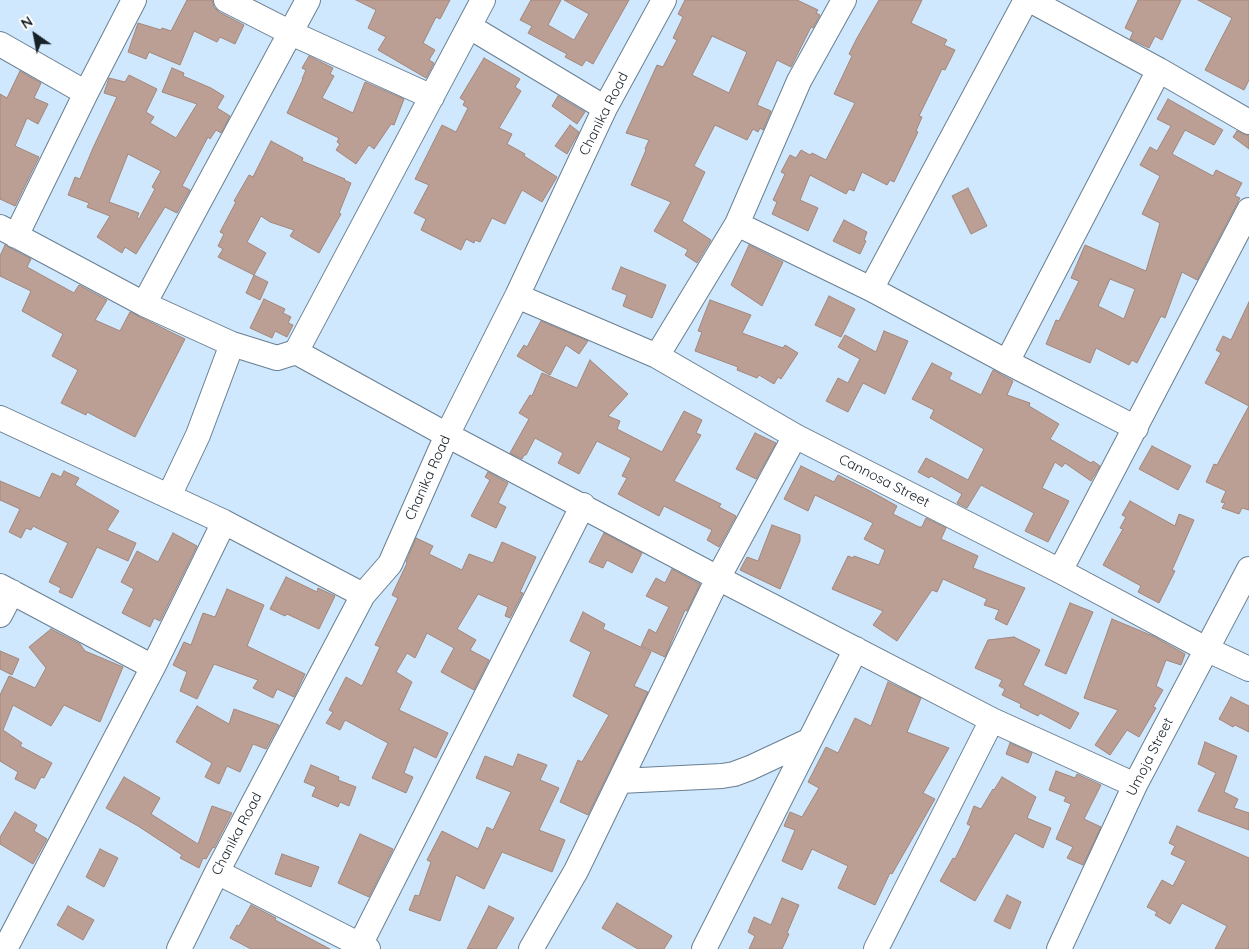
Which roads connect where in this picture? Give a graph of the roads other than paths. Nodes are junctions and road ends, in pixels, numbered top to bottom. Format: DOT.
graph roads {
  1 [pos="134,0"];
  2 [pos="226,0"];
  3 [pos="308,0"];
  4 [pos="483,0"];
  5 [pos="664,0"];
  6 [pos="844,0"];
  7 [pos="1026,0"];
  8 [pos="1030,0"];
  9 [pos="470,26"];
  10 [pos="291,33"];
  11 [pos="0,44"];
  12 [pos="1160,70"];
  13 [pos="86,92"];
  14 [pos="432,97"];
  15 [pos="605,108"];
  16 [pos="1249,122"];
  17 [pos="1249,210"];
  18 [pos="737,224"];
  19 [pos="8,232"];
  20 [pos="871,289"];
  21 [pos="517,296"];
  22 [pos="144,304"];
  23 [pos="232,344"];
  24 [pos="296,352"];
  25 [pos="657,356"];
  26 [pos="1007,362"];
  27 [pos="0,418"];
  28 [pos="1136,428"];
  29 [pos="447,434"];
  30 [pos="795,436"];
  31 [pos="169,496"];
  32 [pos="583,505"];
  33 [pos="224,522"];
  34 [pos="1249,569"];
  35 [pos="1060,571"];
  36 [pos="718,578"];
  37 [pos="6,589"];
  38 [pos="363,595"];
  39 [pos="0,615"];
  40 [pos="856,649"];
  41 [pos="1206,649"];
  42 [pos="153,667"];
  43 [pos="1249,669"];
  44 [pos="992,720"];
  45 [pos="810,740"];
  46 [pos="620,781"];
  47 [pos="1135,785"];
  48 [pos="217,872"];
  49 [pos="364,947"];
  50 [pos="5,949"];
  51 [pos="179,949"];
  52 [pos="531,949"];
  53 [pos="704,949"];
  54 [pos="876,949"];
  55 [pos="1058,949"];
  1 -- 13 [label="street"];
  2 -- 10 [label="street"];
  3 -- 10 [label="street"];
  4 -- 9 [label="street"];
  5 -- 15 [label="street, Chanika Road"];
  6 -- 18 [label="street"];
  7 -- 20 [label="street"];
  8 -- 12 [label="street"];
  9 -- 14 [label="street"];
  9 -- 15 [label="street"];
  10 -- 14 [label="street"];
  10 -- 22 [label="street"];
  11 -- 13 [label="street"];
  12 -- 16 [label="street"];
  12 -- 26 [label="street"];
  13 -- 19 [label="street"];
  14 -- 24 [label="street"];
  15 -- 21 [label="street, Chanika Road"];
  17 -- 28 [label="street"];
  18 -- 20 [label="street"];
  18 -- 25 [label="street"];
  19 -- 22 [label="street"];
  20 -- 26 [label="street"];
  21 -- 25 [label="street, Cannosa Street"];
  21 -- 29 [label="street, Chanika Road"];
  22 -- 23 [label="street"];
  23 -- 24 [label="street"];
  23 -- 31 [label="street"];
  24 -- 29 [label="street"];
  25 -- 30 [label="street, Cannosa Street"];
  26 -- 28 [label="street"];
  27 -- 31 [label="street"];
  28 -- 35 [label="street"];
  29 -- 32 [label="street"];
  29 -- 38 [label="street, Chanika Road"];
  30 -- 35 [label="street, Cannosa Street"];
  30 -- 36 [label="street"];
  31 -- 33 [label="street"];
  32 -- 36 [label="street"];
  32 -- 49 [label="street"];
  33 -- 38 [label="street"];
  33 -- 42 [label="street"];
  34 -- 41 [label="street, Umoja Street"];
  35 -- 41 [label="street, Cannosa Street"];
  36 -- 40 [label="street"];
  36 -- 46 [label="street"];
  37 -- 39 [label="street"];
  37 -- 42 [label="street"];
  38 -- 48 [label="street, Chanika Road"];
  40 -- 44 [label="street"];
  40 -- 45 [label="street"];
  41 -- 43 [label="street, Cannosa Street"];
  41 -- 47 [label="street, Umoja Street"];
  42 -- 50 [label="street"];
  44 -- 47 [label="street"];
  44 -- 54 [label="street"];
  45 -- 46 [label="street"];
  45 -- 53 [label="street"];
  46 -- 52 [label="street"];
  47 -- 55 [label="street, Umoja Street"];
  48 -- 49 [label="street"];
  48 -- 51 [label="street, Chanika Road"];
}
